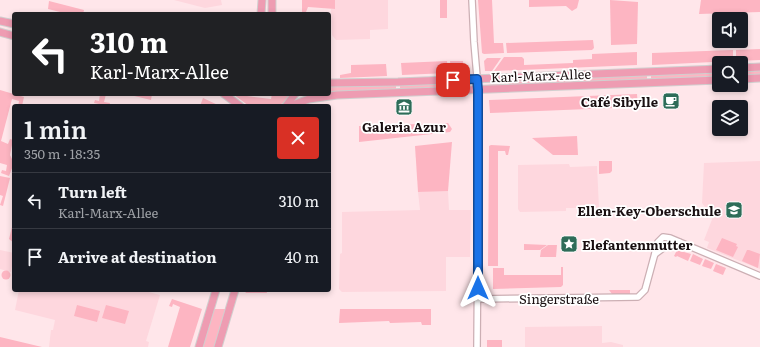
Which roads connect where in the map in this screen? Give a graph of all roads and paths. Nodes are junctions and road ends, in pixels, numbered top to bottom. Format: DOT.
graph roads {
  1 [pos="262,0"];
  2 [pos="272,0"];
  3 [pos="472,0"];
  4 [pos="261,12"];
  5 [pos="272,12"];
  6 [pos="0,20"];
  7 [pos="12,23"];
  8 [pos="0,32"];
  9 [pos="12,35"];
  10 [pos="760,67"];
  11 [pos="748,68"];
  12 [pos="712,69"];
  13 [pos="760,78"];
  14 [pos="477,79"];
  15 [pos="748,79"];
  16 [pos="712,80"];
  17 [pos="331,83"];
  18 [pos="478,90"];
  19 [pos="227,96"];
  20 [pos="330,96"];
  21 [pos="331,96"];
  22 [pos="235,102"];
  23 [pos="296,104"];
  24 [pos="679,242"];
  25 [pos="655,254"];
  26 [pos="760,276"];
  27 [pos="215,292"];
  28 [pos="234,292"];
  29 [pos="478,299"];
  30 [pos="199,347"];
  31 [pos="218,347"];
  32 [pos="477,347"];
  1 -- 4 [label="main road"];
  2 -- 5 [label="main road"];
  3 -- 14 [label="street"];
  6 -- 7 [label="main road"];
  8 -- 9 [label="main road"];
  10 -- 11 [label="main road"];
  12 -- 14 [label="main road, Karl-Marx-Allee"];
  13 -- 15 [label="main road"];
  14 -- 17 [label="main road, Karl-Marx-Allee"];
  14 -- 18 [label="street"];
  16 -- 18 [label="main road, Karl-Marx-Allee"];
  18 -- 21 [label="main road, Karl-Marx-Allee"];
  18 -- 29 [label="street"];
  19 -- 22 [label="main road"];
  20 -- 23 [label="main road, Karl-Marx-Allee"];
  24 -- 25 [label="street"];
  24 -- 25 [label="street"];
  24 -- 26 [label="street"];
  25 -- 29 [label="street, Singerstraße"];
  27 -- 30 [label="main road"];
  28 -- 31 [label="main road"];
  29 -- 32 [label="street"];
}
